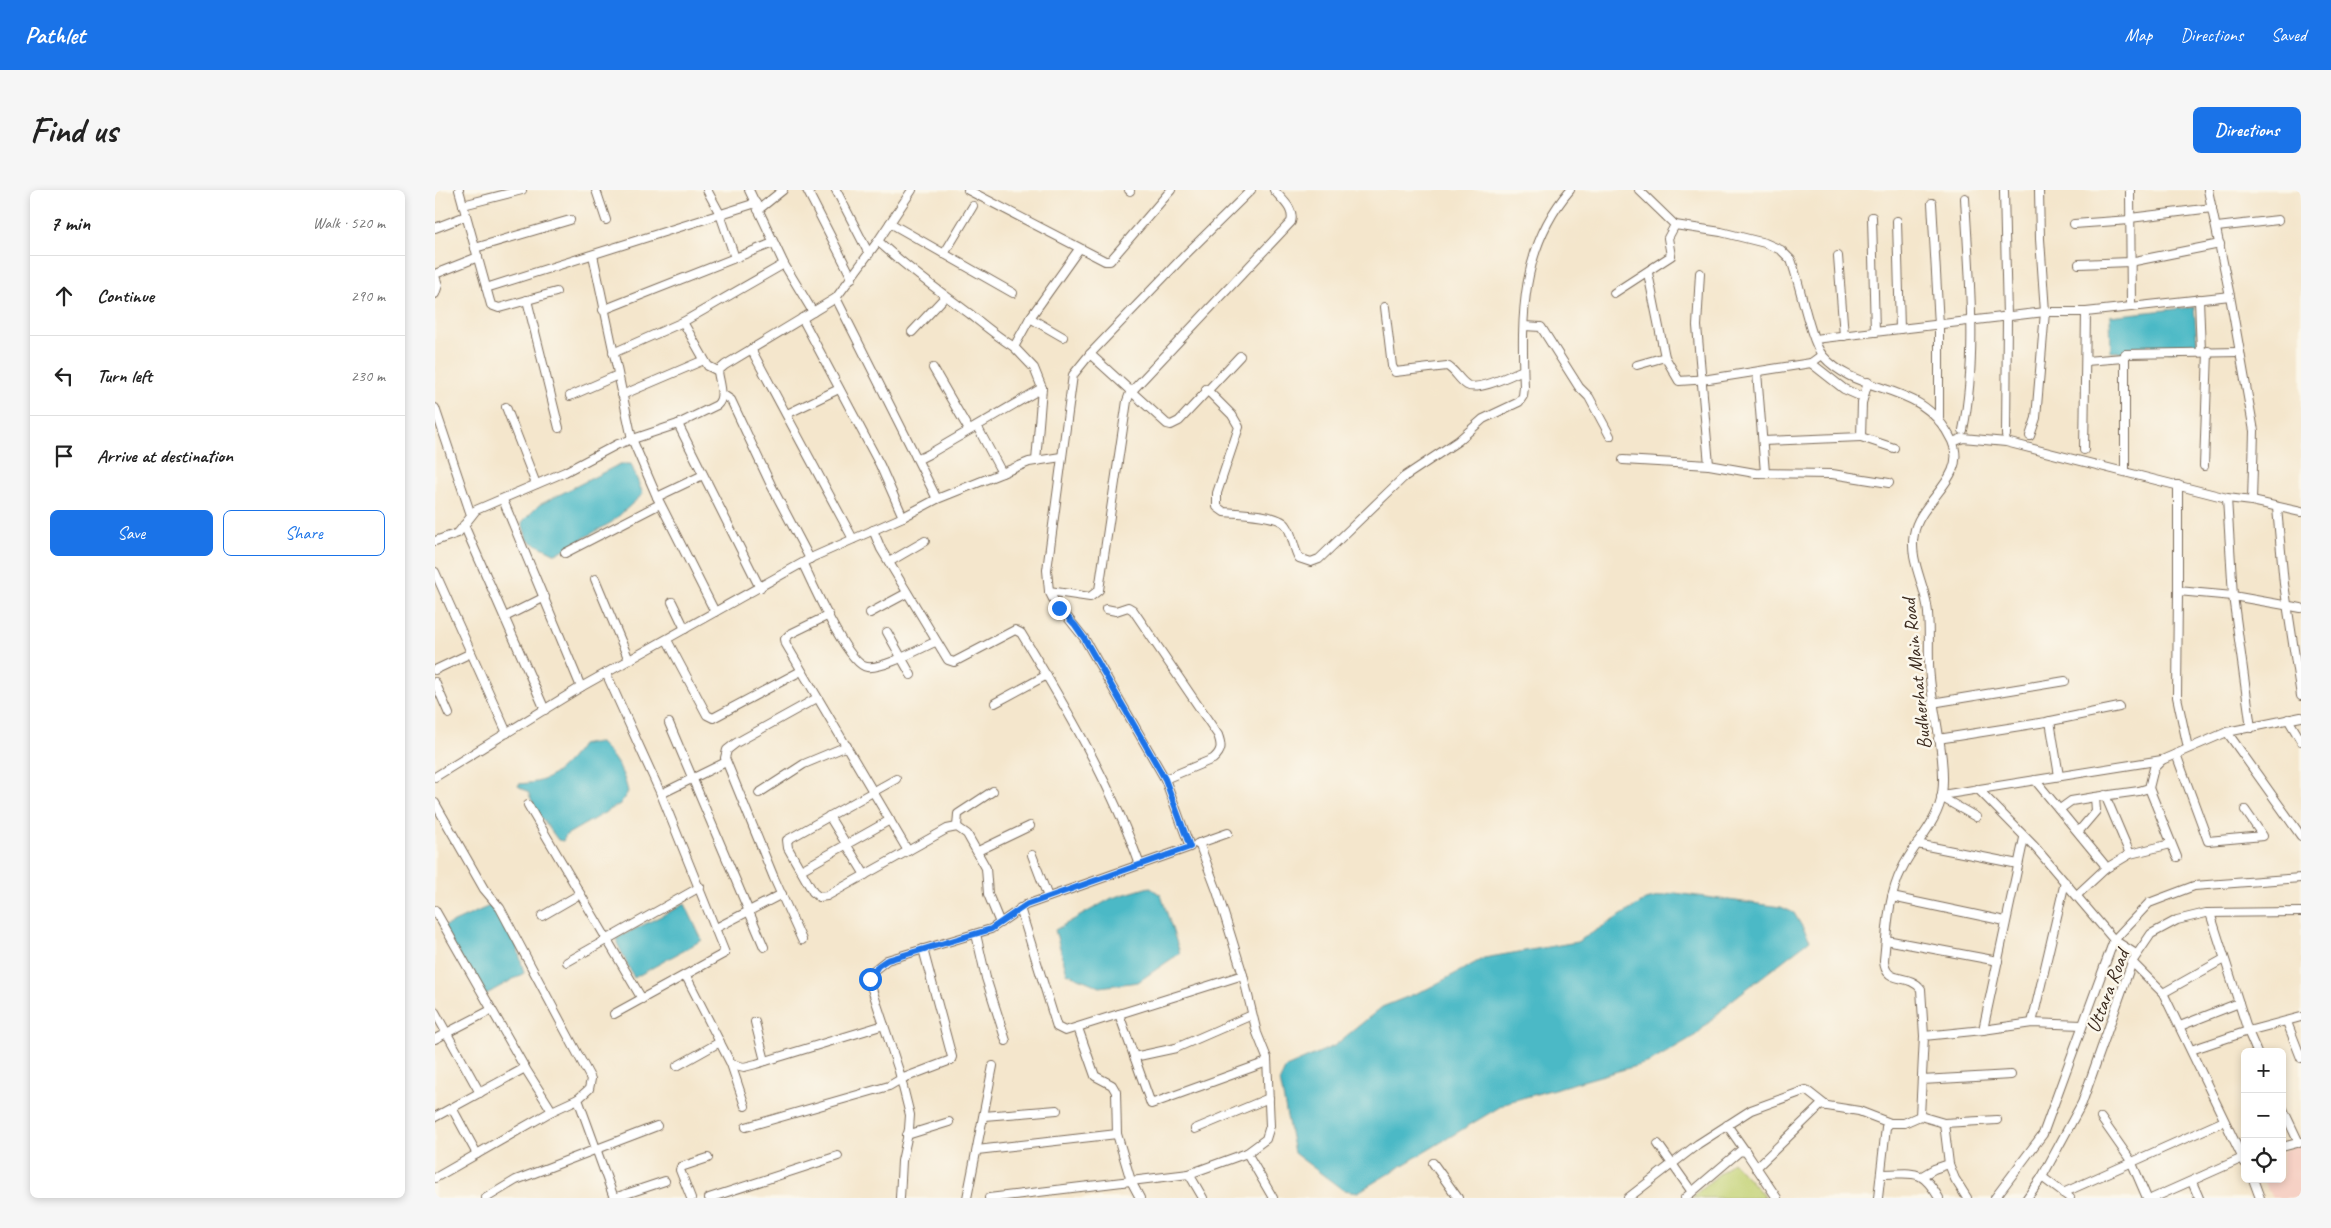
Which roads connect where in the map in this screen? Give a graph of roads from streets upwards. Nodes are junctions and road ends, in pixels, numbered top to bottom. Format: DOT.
graph roads {
  1 [pos="459,190"];
  2 [pos="522,190"];
  3 [pos="596,190"];
  4 [pos="707,190"];
  5 [pos="749,190"];
  6 [pos="783,190"];
  7 [pos="807,190"];
  8 [pos="836,190"];
  9 [pos="911,190"];
  10 [pos="968,190"];
  11 [pos="1171,190"];
  12 [pos="1251,190"];
  13 [pos="1274,190"];
  14 [pos="1570,190"];
  15 [pos="1639,190"];
  16 [pos="2039,190"];
  17 [pos="2130,190"];
  18 [pos="2208,190"];
  19 [pos="2004,191"];
  20 [pos="1965,198"];
  21 [pos="1932,204"];
  22 [pos="463,206"];
  23 [pos="757,206"];
  24 [pos="973,206"];
  25 [pos="2212,208"];
  26 [pos="720,214"];
  27 [pos="466,216"];
  28 [pos="1872,217"];
  29 [pos="2130,219"];
  30 [pos="570,220"];
  31 [pos="606,220"];
  32 [pos="2278,220"];
  33 [pos="1897,222"];
  34 [pos="890,223"];
  35 [pos="2074,224"];
  36 [pos="1675,225"];
  37 [pos="2217,227"];
  38 [pos="435,228"];
  39 [pos="879,241"];
  40 [pos="773,243"];
  41 [pos="2220,244"];
  42 [pos="475,248"];
  43 [pos="1079,249"];
  44 [pos="869,254"];
  45 [pos="944,254"];
  46 [pos="593,255"];
  47 [pos="1838,256"];
  48 [pos="477,257"];
  49 [pos="735,258"];
  50 [pos="2130,262"];
  51 [pos="784,264"];
  52 [pos="2079,264"];
  53 [pos="1648,272"];
  54 [pos="1700,273"];
  55 [pos="435,275"];
  56 [pos="852,278"];
  57 [pos="486,288"];
  58 [pos="556,292"];
  59 [pos="1013,293"];
  60 [pos="1614,293"];
  61 [pos="435,294"];
  62 [pos="2231,296"];
  63 [pos="945,297"];
  64 [pos="836,298"];
  65 [pos="2199,299"];
  66 [pos="527,300"];
  67 [pos="2131,306"];
  68 [pos="1385,307"];
  69 [pos="603,310"];
  70 [pos="813,312"];
  71 [pos="2045,312"];
  72 [pos="2086,312"];
  73 [pos="2007,317"];
  74 [pos="802,318"];
  75 [pos="1030,318"];
  76 [pos="683,322"];
  77 [pos="1971,322"];
  78 [pos="1939,324"];
  79 [pos="1524,326"];
  80 [pos="1900,329"];
  81 [pos="912,332"];
  82 [pos="1875,332"];
  83 [pos="1844,336"];
  84 [pos="1063,337"];
  85 [pos="1815,339"];
  86 [pos="1014,347"];
  87 [pos="751,349"];
  88 [pos="2205,351"];
  89 [pos="2241,352"];
  90 [pos="613,353"];
  91 [pos="1090,354"];
  92 [pos="1822,355"];
  93 [pos="1240,356"];
  94 [pos="1665,357"];
  95 [pos="2123,358"];
  96 [pos="704,360"];
  97 [pos="2086,361"];
  98 [pos="1811,363"];
  99 [pos="1637,364"];
  100 [pos="933,368"];
  101 [pos="1523,370"];
  102 [pos="718,371"];
  103 [pos="1757,372"];
  104 [pos="618,375"];
  105 [pos="1702,378"];
  106 [pos="1868,382"];
  107 [pos="1042,388"];
  108 [pos="839,389"];
  109 [pos="1206,389"];
  110 [pos="1130,393"];
  111 [pos="722,394"];
  112 [pos="622,395"];
  113 [pos="570,396"];
  114 [pos="1862,397"];
  115 [pos="505,407"];
  116 [pos="435,408"];
  117 [pos="787,414"];
  118 [pos="1939,421"];
  119 [pos="678,424"];
  120 [pos="559,428"];
  121 [pos="969,430"];
  122 [pos="979,430"];
  123 [pos="1963,430"];
  124 [pos="2006,435"];
  125 [pos="1609,436"];
  126 [pos="2030,436"];
  127 [pos="1861,437"];
  128 [pos="632,439"];
  129 [pos="1763,441"];
  130 [pos="1953,442"];
  131 [pos="1894,448"];
  132 [pos="2084,450"];
  133 [pos="916,457"];
  134 [pos="1061,457"];
  135 [pos="1623,460"];
  136 [pos="1036,461"];
  137 [pos="1709,465"];
  138 [pos="2204,466"];
  139 [pos="2125,471"];
  140 [pos="1002,473"];
  141 [pos="703,474"];
  142 [pos="1765,474"];
  143 [pos="537,484"];
  144 [pos="1889,484"];
  145 [pos="2178,485"];
  146 [pos="2227,498"];
  147 [pos="937,499"];
  148 [pos="503,500"];
  149 [pos="659,500"];
  150 [pos="2252,501"];
  151 [pos="2277,508"];
  152 [pos="2301,512"];
  153 [pos="471,516"];
  154 [pos="903,517"];
  155 [pos="464,525"];
  156 [pos="873,530"];
  157 [pos="853,539"];
  158 [pos="435,541"];
  159 [pos="925,541"];
  160 [pos="565,553"];
  161 [pos="806,561"];
  162 [pos="889,562"];
  163 [pos="435,572"];
  164 [pos="595,579"];
  165 [pos="760,588"];
  166 [pos="2178,591"];
  167 [pos="907,592"];
  168 [pos="1049,592"];
  169 [pos="2233,596"];
  170 [pos="545,597"];
  171 [pos="672,602"];
  172 [pos="2288,605"];
  173 [pos="2301,608"];
  174 [pos="1106,609"];
  175 [pos="715,612"];
  176 [pos="870,613"];
  177 [pos="829,615"];
  178 [pos="505,617"];
  179 [pos="685,629"];
  180 [pos="887,632"];
  181 [pos="667,640"];
  182 [pos="935,642"];
  183 [pos="471,653"];
  184 [pos="901,657"];
  185 [pos="629,660"];
  186 [pos="435,670"];
  187 [pos="801,671"];
  188 [pos="606,673"];
  189 [pos="911,675"];
  190 [pos="1047,675"];
  191 [pos="2065,681"];
  192 [pos="435,682"];
  193 [pos="581,687"];
  194 [pos="2301,696"];
  195 [pos="817,698"];
  196 [pos="995,703"];
  197 [pos="1932,703"];
  198 [pos="2119,707"];
  199 [pos="545,710"];
  200 [pos="449,714"];
  201 [pos="2301,717"];
  202 [pos="2288,719"];
  203 [pos="2050,721"];
  204 [pos="669,723"];
  205 [pos="2251,728"];
  206 [pos="2227,732"];
  207 [pos="507,733"];
  208 [pos="1938,739"];
  209 [pos="2301,741"];
  210 [pos="847,746"];
  211 [pos="2188,748"];
  212 [pos="2176,754"];
  213 [pos="2162,760"];
  214 [pos="726,762"];
  215 [pos="2059,776"];
  216 [pos="435,777"];
  217 [pos="693,778"];
  218 [pos="896,779"];
  219 [pos="1165,779"];
  220 [pos="2035,780"];
  221 [pos="2149,788"];
  222 [pos="1978,789"];
  223 [pos="873,791"];
  224 [pos="993,791"];
  225 [pos="759,793"];
  226 [pos="661,794"];
  227 [pos="2105,795"];
  228 [pos="1942,796"];
  229 [pos="2095,797"];
  230 [pos="435,803"];
  231 [pos="528,804"];
  232 [pos="2060,809"];
  233 [pos="2245,810"];
  234 [pos="829,816"];
  235 [pos="1975,818"];
  236 [pos="890,820"];
  237 [pos="1031,826"];
  238 [pos="957,827"];
  239 [pos="2079,831"];
  240 [pos="1227,833"];
  241 [pos="2301,836"];
  242 [pos="2024,838"];
  243 [pos="1199,843"];
  244 [pos="846,844"];
  245 [pos="1917,844"];
  246 [pos="2171,844"];
  247 [pos="1190,847"];
  248 [pos="908,851"];
  249 [pos="978,851"];
  250 [pos="2130,854"];
  251 [pos="1032,855"];
  252 [pos="2177,857"];
  253 [pos="2018,864"];
  254 [pos="1140,865"];
  255 [pos="2105,869"];
  256 [pos="801,870"];
  257 [pos="865,875"];
  258 [pos="2301,878"];
  259 [pos="2065,882"];
  260 [pos="700,887"];
  261 [pos="580,894"];
  262 [pos="782,894"];
  263 [pos="2077,895"];
  264 [pos="1048,897"];
  265 [pos="1892,897"];
  266 [pos="1020,908"];
  267 [pos="435,910"];
  268 [pos="747,912"];
  269 [pos="2301,912"];
  270 [pos="2210,913"];
  271 [pos="543,916"];
  272 [pos="2005,921"];
  273 [pos="1000,923"];
  274 [pos="716,928"];
  275 [pos="976,934"];
  276 [pos="606,939"];
  277 [pos="802,940"];
  278 [pos="1886,940"];
  279 [pos="2115,940"];
  280 [pos="764,947"];
  281 [pos="923,949"];
  282 [pos="2136,954"];
  283 [pos="2224,959"];
  284 [pos="1998,961"];
  285 [pos="567,962"];
  286 [pos="2132,962"];
  287 [pos="1243,975"];
  288 [pos="686,976"];
  289 [pos="2163,993"];
  290 [pos="642,999"];
  291 [pos="2239,1003"];
  292 [pos="491,1010"];
  293 [pos="435,1012"];
  294 [pos="614,1014"];
  295 [pos="1119,1014"];
  296 [pos="1252,1015"];
  297 [pos="2301,1017"];
  298 [pos="755,1022"];
  299 [pos="2287,1022"];
  300 [pos="2032,1023"];
  301 [pos="884,1025"];
  302 [pos="2082,1025"];
  303 [pos="2180,1026"];
  304 [pos="1078,1028"];
  305 [pos="1983,1030"];
  306 [pos="2248,1031"];
  307 [pos="447,1034"];
  308 [pos="1925,1036"];
  309 [pos="435,1039"];
  310 [pos="1006,1041"];
  311 [pos="720,1042"];
  312 [pos="2255,1048"];
  313 [pos="2191,1050"];
  314 [pos="1134,1056"];
  315 [pos="2301,1058"];
  316 [pos="765,1061"];
  317 [pos="1267,1062"];
  318 [pos="731,1064"];
  319 [pos="677,1066"];
  320 [pos="993,1066"];
  321 [pos="525,1068"];
  322 [pos="2011,1075"];
  323 [pos="901,1079"];
  324 [pos="1922,1080"];
  325 [pos="480,1093"];
  326 [pos="1269,1098"];
  327 [pos="578,1099"];
  328 [pos="1825,1105"];
  329 [pos="745,1106"];
  330 [pos="452,1108"];
  331 [pos="1057,1110"];
  332 [pos="552,1111"];
  333 [pos="2286,1115"];
  334 [pos="983,1116"];
  335 [pos="1920,1116"];
  336 [pos="435,1117"];
  337 [pos="2101,1118"];
  338 [pos="1997,1120"];
  339 [pos="2224,1121"];
  340 [pos="949,1122"];
  341 [pos="1890,1123"];
  342 [pos="1944,1123"];
  343 [pos="1727,1125"];
  344 [pos="657,1126"];
  345 [pos="746,1127"];
  346 [pos="1195,1129"];
  347 [pos="1117,1134"];
  348 [pos="907,1135"];
  349 [pos="2300,1143"];
  350 [pos="1660,1146"];
  351 [pos="2286,1146"];
  352 [pos="597,1148"];
  353 [pos="977,1150"];
  354 [pos="1746,1152"];
  355 [pos="1247,1153"];
  356 [pos="2241,1153"];
  357 [pos="477,1154"];
  358 [pos="838,1156"];
  359 [pos="708,1158"];
  360 [pos="2241,1160"];
  361 [pos="1668,1161"];
  362 [pos="1433,1162"];
  363 [pos="2131,1162"];
  364 [pos="1949,1164"];
  365 [pos="1756,1168"];
  366 [pos="1189,1174"];
  367 [pos="1881,1174"];
  368 [pos="1922,1176"];
  369 [pos="2042,1177"];
  370 [pos="435,1178"];
  371 [pos="665,1181"];
  372 [pos="1131,1181"];
  373 [pos="2192,1182"];
  374 [pos="2254,1183"];
  375 [pos="1079,1189"];
  376 [pos="1692,1192"];
  377 [pos="2066,1195"];
  378 [pos="487,1198"];
  379 [pos="614,1198"];
  380 [pos="691,1198"];
  381 [pos="709,1198"];
  382 [pos="900,1198"];
  383 [pos="967,1198"];
  384 [pos="989,1198"];
  385 [pos="1074,1198"];
  386 [pos="1140,1198"];
  387 [pos="1203,1198"];
  388 [pos="1273,1198"];
  389 [pos="1458,1198"];
  390 [pos="1628,1198"];
  391 [pos="1685,1198"];
  392 [pos="1777,1198"];
  393 [pos="1878,1198"];
  394 [pos="1939,1198"];
  395 [pos="1967,1198"];
  396 [pos="1995,1198"];
  397 [pos="2027,1198"];
  398 [pos="2147,1198"];
  399 [pos="2153,1198"];
  400 [pos="2199,1198"];
  401 [pos="2260,1198"];
  1 -- 22 [label="street"];
  2 -- 22 [label="street"];
  3 -- 31 [label="street"];
  4 -- 26 [label="street"];
  5 -- 23 [label="street"];
  6 -- 23 [label="street"];
  7 -- 56 [label="street"];
  8 -- 44 [label="street"];
  9 -- 34 [label="street"];
  10 -- 43 [label="street"];
  11 -- 43 [label="street"];
  12 -- 91 [label="street"];
  13 -- 110 [label="street"];
  14 -- 79 [label="street"];
  15 -- 36 [label="street"];
  16 -- 71 [label="street"];
  17 -- 29 [label="street"];
  18 -- 25 [label="street"];
  19 -- 73 [label="street"];
  20 -- 77 [label="street"];
  21 -- 78 [label="street"];
  22 -- 27 [label="street"];
  23 -- 26 [label="street"];
  23 -- 40 [label="street"];
  24 -- 45 [label="street"];
  25 -- 29 [label="street"];
  25 -- 37 [label="street"];
  26 -- 46 [label="street"];
  26 -- 49 [label="street"];
  27 -- 38 [label="street"];
  27 -- 42 [label="street"];
  28 -- 82 [label="street"];
  29 -- 35 [label="street"];
  29 -- 50 [label="street"];
  30 -- 42 [label="street"];
  32 -- 37 [label="street"];
  33 -- 80 [label="street"];
  34 -- 39 [label="street"];
  34 -- 45 [label="street"];
  36 -- 53 [label="street"];
  36 -- 85 [label="street"];
  37 -- 41 [label="street"];
  39 -- 44 [label="street"];
  39 -- 63 [label="street"];
  40 -- 49 [label="street"];
  40 -- 51 [label="street"];
  41 -- 50 [label="street"];
  41 -- 62 [label="street"];
  42 -- 48 [label="street"];
  43 -- 75 [label="street"];
  44 -- 56 [label="street"];
  45 -- 59 [label="street"];
  46 -- 57 [label="street"];
  46 -- 69 [label="street"];
  47 -- 83 [label="street"];
  48 -- 55 [label="street"];
  48 -- 57 [label="street"];
  49 -- 69 [label="street"];
  50 -- 52 [label="street"];
  50 -- 67 [label="street"];
  51 -- 70 [label="street"];
  51 -- 76 [label="street"];
  53 -- 60 [label="street"];
  53 -- 94 [label="street"];
  54 -- 105 [label="street"];
  55 -- 61 [label="street"];
  56 -- 64 [label="street"];
  57 -- 66 [label="street"];
  58 -- 66 [label="street"];
  62 -- 65 [label="street"];
  62 -- 89 [label="street"];
  63 -- 81 [label="street"];
  63 -- 86 [label="street"];
  64 -- 70 [label="street"];
  64 -- 133 [label="street"];
  65 -- 67 [label="street"];
  65 -- 88 [label="street"];
  66 -- 120 [label="street"];
  67 -- 72 [label="street"];
  68 -- 101 [label="street"];
  69 -- 90 [label="street"];
  70 -- 74 [label="street"];
  71 -- 72 [label="street"];
  71 -- 73 [label="street"];
  71 -- 126 [label="street"];
  72 -- 97 [label="street"];
  73 -- 77 [label="street"];
  73 -- 124 [label="street"];
  74 -- 87 [label="street"];
  74 -- 108 [label="street"];
  75 -- 84 [label="street"];
  75 -- 86 [label="street"];
  76 -- 90 [label="street"];
  76 -- 96 [label="street"];
  77 -- 78 [label="street"];
  77 -- 123 [label="street"];
  78 -- 80 [label="street"];
  78 -- 118 [label="street"];
  79 -- 101 [label="street"];
  79 -- 125 [label="street"];
  80 -- 82 [label="street"];
  82 -- 83 [label="street"];
  83 -- 85 [label="street"];
  85 -- 92 [label="street"];
  86 -- 107 [label="street"];
  87 -- 102 [label="street"];
  87 -- 117 [label="street"];
  88 -- 89 [label="street"];
  88 -- 95 [label="street"];
  88 -- 138 [label="street"];
  89 -- 150 [label="street"];
  90 -- 104 [label="street"];
  91 -- 110 [label="street"];
  91 -- 134 [label="street"];
  92 -- 98 [label="street"];
  92 -- 106 [label="street"];
  93 -- 109 [label="street"];
  94 -- 99 [label="street"];
  94 -- 105 [label="street"];
  95 -- 97 [label="street"];
  95 -- 139 [label="street"];
  96 -- 102 [label="street"];
  96 -- 112 [label="street"];
  97 -- 132 [label="street"];
  98 -- 103 [label="street"];
  98 -- 114 [label="street"];
  100 -- 121 [label="street"];
  101 -- 109 [label="street"];
  102 -- 111 [label="street"];
  103 -- 105 [label="street"];
  103 -- 129 [label="street"];
  104 -- 112 [label="street"];
  104 -- 113 [label="street"];
  105 -- 137 [label="street"];
  106 -- 114 [label="street"];
  106 -- 118 [label="street"];
  107 -- 121 [label="street"];
  107 -- 136 [label="street"];
  108 -- 117 [label="street"];
  108 -- 154 [label="street"];
  109 -- 110 [label="street"];
  110 -- 168 [label="street"];
  111 -- 119 [label="street"];
  111 -- 161 [label="street"];
  112 -- 128 [label="street"];
  114 -- 127 [label="street"];
  115 -- 143 [label="street"];
  116 -- 153 [label="street"];
  117 -- 157 [label="street"];
  118 -- 130 [label="street"];
  119 -- 128 [label="street"];
  119 -- 141 [label="street"];
  121 -- 133 [label="street"];
  122 -- 140 [label="street"];
  127 -- 129 [label="street"];
  127 -- 131 [label="street"];
  128 -- 143 [label="street"];
  128 -- 149 [label="street"];
  129 -- 142 [label="street"];
  130 -- 139 [label="street"];
  130 -- 197 [label="street, Budherhat Main Road"];
  133 -- 147 [label="street"];
  134 -- 136 [label="street"];
  134 -- 168 [label="street"];
  135 -- 137 [label="street"];
  136 -- 140 [label="street"];
  137 -- 142 [label="street"];
  139 -- 145 [label="street"];
  140 -- 147 [label="street"];
  141 -- 149 [label="street"];
  141 -- 165 [label="street"];
  142 -- 144 [label="street"];
  143 -- 148 [label="street"];
  145 -- 146 [label="street"];
  145 -- 166 [label="street"];
  146 -- 150 [label="street"];
  146 -- 169 [label="street"];
  147 -- 154 [label="street"];
  148 -- 153 [label="street"];
  148 -- 170 [label="street"];
  149 -- 160 [label="street"];
  149 -- 175 [label="street"];
  150 -- 151 [label="street"];
  151 -- 152 [label="street"];
  151 -- 172 [label="street"];
  153 -- 155 [label="street"];
  154 -- 156 [label="street"];
  155 -- 158 [label="street"];
  155 -- 178 [label="street"];
  156 -- 157 [label="street"];
  156 -- 162 [label="street"];
  157 -- 161 [label="street"];
  159 -- 162 [label="street"];
  161 -- 165 [label="street"];
  161 -- 177 [label="street"];
  162 -- 167 [label="street"];
  163 -- 183 [label="street"];
  164 -- 185 [label="street"];
  165 -- 175 [label="street"];
  166 -- 169 [label="street"];
  166 -- 211 [label="street"];
  167 -- 176 [label="street"];
  167 -- 182 [label="street"];
  168 -- 219 [label="street"];
  169 -- 172 [label="street"];
  169 -- 205 [label="street"];
  170 -- 178 [label="street"];
  170 -- 193 [label="street"];
  171 -- 179 [label="street"];
  172 -- 173 [label="street"];
  172 -- 194 [label="street"];
  174 -- 219 [label="street"];
  175 -- 179 [label="street"];
  177 -- 184 [label="street"];
  177 -- 187 [label="street"];
  178 -- 199 [label="street"];
  179 -- 181 [label="street"];
  180 -- 184 [label="street"];
  181 -- 185 [label="street"];
  181 -- 187 [label="street"];
  182 -- 184 [label="street"];
  182 -- 190 [label="street"];
  183 -- 186 [label="street"];
  183 -- 207 [label="street"];
  184 -- 189 [label="street"];
  185 -- 188 [label="street"];
  187 -- 195 [label="street"];
  188 -- 193 [label="street"];
  188 -- 226 [label="street"];
  190 -- 196 [label="street"];
  190 -- 254 [label="street"];
  191 -- 197 [label="street"];
  192 -- 200 [label="street"];
  193 -- 199 [label="street"];
  195 -- 210 [label="street"];
  195 -- 214 [label="street"];
  197 -- 208 [label="street, Budherhat Main Road"];
  198 -- 203 [label="street"];
  199 -- 207 [label="street"];
  201 -- 202 [label="street"];
  202 -- 205 [label="street"];
  202 -- 209 [label="street"];
  203 -- 208 [label="street"];
  203 -- 215 [label="street"];
  204 -- 217 [label="street"];
  205 -- 206 [label="street"];
  206 -- 211 [label="street"];
  206 -- 241 [label="street"];
  207 -- 216 [label="street"];
  208 -- 228 [label="street, Budherhat Main Road"];
  210 -- 223 [label="street"];
  210 -- 225 [label="street"];
  211 -- 212 [label="street"];
  212 -- 213 [label="street"];
  212 -- 233 [label="street"];
  213 -- 215 [label="street"];
  213 -- 221 [label="street"];
  214 -- 217 [label="street"];
  214 -- 262 [label="street"];
  215 -- 220 [label="street"];
  217 -- 226 [label="street"];
  217 -- 268 [label="street"];
  218 -- 223 [label="street"];
  219 -- 247 [label="street"];
  220 -- 222 [label="street"];
  220 -- 232 [label="street"];
  221 -- 227 [label="street"];
  221 -- 246 [label="street"];
  222 -- 228 [label="street"];
  222 -- 242 [label="street"];
  223 -- 234 [label="street"];
  223 -- 236 [label="street"];
  224 -- 238 [label="street"];
  226 -- 260 [label="street"];
  227 -- 229 [label="street"];
  227 -- 250 [label="street"];
  228 -- 235 [label="street"];
  228 -- 245 [label="street, Budherhat Main Road"];
  229 -- 232 [label="street"];
  229 -- 239 [label="street"];
  230 -- 327 [label="street"];
  231 -- 261 [label="street"];
  232 -- 239 [label="street"];
  234 -- 244 [label="street"];
  234 -- 256 [label="street"];
  236 -- 244 [label="street"];
  236 -- 248 [label="street"];
  237 -- 249 [label="street"];
  238 -- 248 [label="street"];
  238 -- 249 [label="street"];
  239 -- 255 [label="street"];
  240 -- 243 [label="street"];
  242 -- 253 [label="street"];
  242 -- 259 [label="street"];
  243 -- 247 [label="street"];
  243 -- 287 [label="street"];
  244 -- 256 [label="street"];
  244 -- 257 [label="street"];
  245 -- 253 [label="street"];
  245 -- 265 [label="street, Budherhat Main Road"];
  246 -- 250 [label="street"];
  246 -- 252 [label="street"];
  247 -- 254 [label="street"];
  248 -- 257 [label="street"];
  249 -- 273 [label="street"];
  250 -- 255 [label="street"];
  251 -- 264 [label="street"];
  253 -- 272 [label="street"];
  254 -- 264 [label="street"];
  255 -- 263 [label="street"];
  256 -- 257 [label="street"];
  258 -- 279 [label="street"];
  259 -- 263 [label="street"];
  259 -- 300 [label="street"];
  260 -- 274 [label="street"];
  260 -- 276 [label="street"];
  261 -- 271 [label="street"];
  261 -- 276 [label="street"];
  262 -- 268 [label="street"];
  262 -- 277 [label="street"];
  263 -- 279 [label="street"];
  264 -- 266 [label="street"];
  265 -- 272 [label="street"];
  265 -- 278 [label="street, Budherhat Main Road"];
  266 -- 273 [label="street"];
  266 -- 304 [label="street"];
  267 -- 292 [label="street"];
  268 -- 274 [label="street"];
  268 -- 280 [label="street"];
  269 -- 270 [label="street, Uttara Road"];
  270 -- 282 [label="street, Uttara Road"];
  270 -- 283 [label="street"];
  272 -- 284 [label="street"];
  273 -- 275 [label="street"];
  274 -- 288 [label="street"];
  275 -- 281 [label="street"];
  275 -- 310 [label="street"];
  276 -- 285 [label="street"];
  276 -- 290 [label="street"];
  278 -- 284 [label="street"];
  278 -- 308 [label="street, Budherhat Main Road"];
  279 -- 282 [label="street"];
  279 -- 302 [label="street"];
  281 -- 301 [label="street"];
  281 -- 323 [label="street"];
  282 -- 286 [label="street, Uttara Road"];
  283 -- 289 [label="street"];
  283 -- 291 [label="street"];
  284 -- 305 [label="street"];
  286 -- 289 [label="street"];
  286 -- 369 [label="street, Uttara Road"];
  287 -- 295 [label="street"];
  287 -- 296 [label="street"];
  288 -- 290 [label="street"];
  288 -- 311 [label="street"];
  289 -- 303 [label="street"];
  290 -- 294 [label="street"];
  291 -- 303 [label="street"];
  291 -- 306 [label="street"];
  292 -- 307 [label="street"];
  292 -- 321 [label="street"];
  293 -- 307 [label="street"];
  295 -- 304 [label="street"];
  295 -- 314 [label="street"];
  296 -- 314 [label="street"];
  296 -- 317 [label="street"];
  297 -- 299 [label="street"];
  298 -- 316 [label="street"];
  299 -- 306 [label="street"];
  299 -- 315 [label="street"];
  300 -- 302 [label="street"];
  300 -- 305 [label="street"];
  301 -- 316 [label="street"];
  301 -- 323 [label="street"];
  302 -- 396 [label="street"];
  303 -- 313 [label="street"];
  304 -- 347 [label="street"];
  305 -- 308 [label="street"];
  306 -- 312 [label="street"];
  306 -- 313 [label="street"];
  307 -- 309 [label="street"];
  307 -- 325 [label="street"];
  308 -- 324 [label="street, Budherhat Main Road"];
  311 -- 318 [label="street"];
  311 -- 319 [label="street"];
  313 -- 339 [label="street"];
  314 -- 317 [label="street"];
  316 -- 318 [label="street"];
  317 -- 326 [label="street"];
  318 -- 329 [label="street"];
  320 -- 334 [label="street"];
  321 -- 325 [label="street"];
  321 -- 332 [label="street"];
  322 -- 324 [label="street"];
  323 -- 345 [label="street"];
  323 -- 348 [label="street"];
  324 -- 335 [label="street, Budherhat Main Road"];
  325 -- 330 [label="street"];
  326 -- 346 [label="street"];
  326 -- 355 [label="street"];
  327 -- 332 [label="street"];
  327 -- 352 [label="street"];
  328 -- 341 [label="street"];
  328 -- 343 [label="street"];
  328 -- 365 [label="street"];
  330 -- 336 [label="street"];
  330 -- 357 [label="street"];
  331 -- 334 [label="street"];
  332 -- 357 [label="street"];
  333 -- 349 [label="street"];
  334 -- 353 [label="street"];
  335 -- 341 [label="street"];
  335 -- 342 [label="street"];
  337 -- 363 [label="street"];
  338 -- 342 [label="street"];
  339 -- 356 [label="street"];
  339 -- 363 [label="street"];
  340 -- 348 [label="street"];
  341 -- 367 [label="street"];
  342 -- 364 [label="street"];
  343 -- 354 [label="street"];
  343 -- 361 [label="street"];
  344 -- 352 [label="street"];
  347 -- 353 [label="street"];
  347 -- 372 [label="street"];
  348 -- 382 [label="street"];
  349 -- 351 [label="street"];
  350 -- 361 [label="street"];
  352 -- 378 [label="street"];
  352 -- 379 [label="street"];
  353 -- 383 [label="street"];
  354 -- 365 [label="street"];
  354 -- 376 [label="street"];
  355 -- 366 [label="street"];
  355 -- 388 [label="street"];
  357 -- 370 [label="street"];
  358 -- 381 [label="street"];
  359 -- 380 [label="street"];
  360 -- 373 [label="street"];
  361 -- 376 [label="street"];
  361 -- 390 [label="street"];
  362 -- 389 [label="street"];
  363 -- 377 [label="street"];
  363 -- 398 [label="street"];
  364 -- 368 [label="street"];
  364 -- 395 [label="street"];
  365 -- 392 [label="street"];
  366 -- 372 [label="street"];
  366 -- 387 [label="street"];
  367 -- 368 [label="street"];
  367 -- 393 [label="street"];
  368 -- 394 [label="street"];
  369 -- 377 [label="street"];
  369 -- 397 [label="street, Uttara Road"];
  371 -- 379 [label="street"];
  372 -- 375 [label="street"];
  372 -- 386 [label="street"];
  373 -- 399 [label="street"];
  373 -- 400 [label="street"];
  374 -- 401 [label="street"];
  375 -- 384 [label="street"];
  375 -- 385 [label="street"];
  376 -- 391 [label="street"];
}
